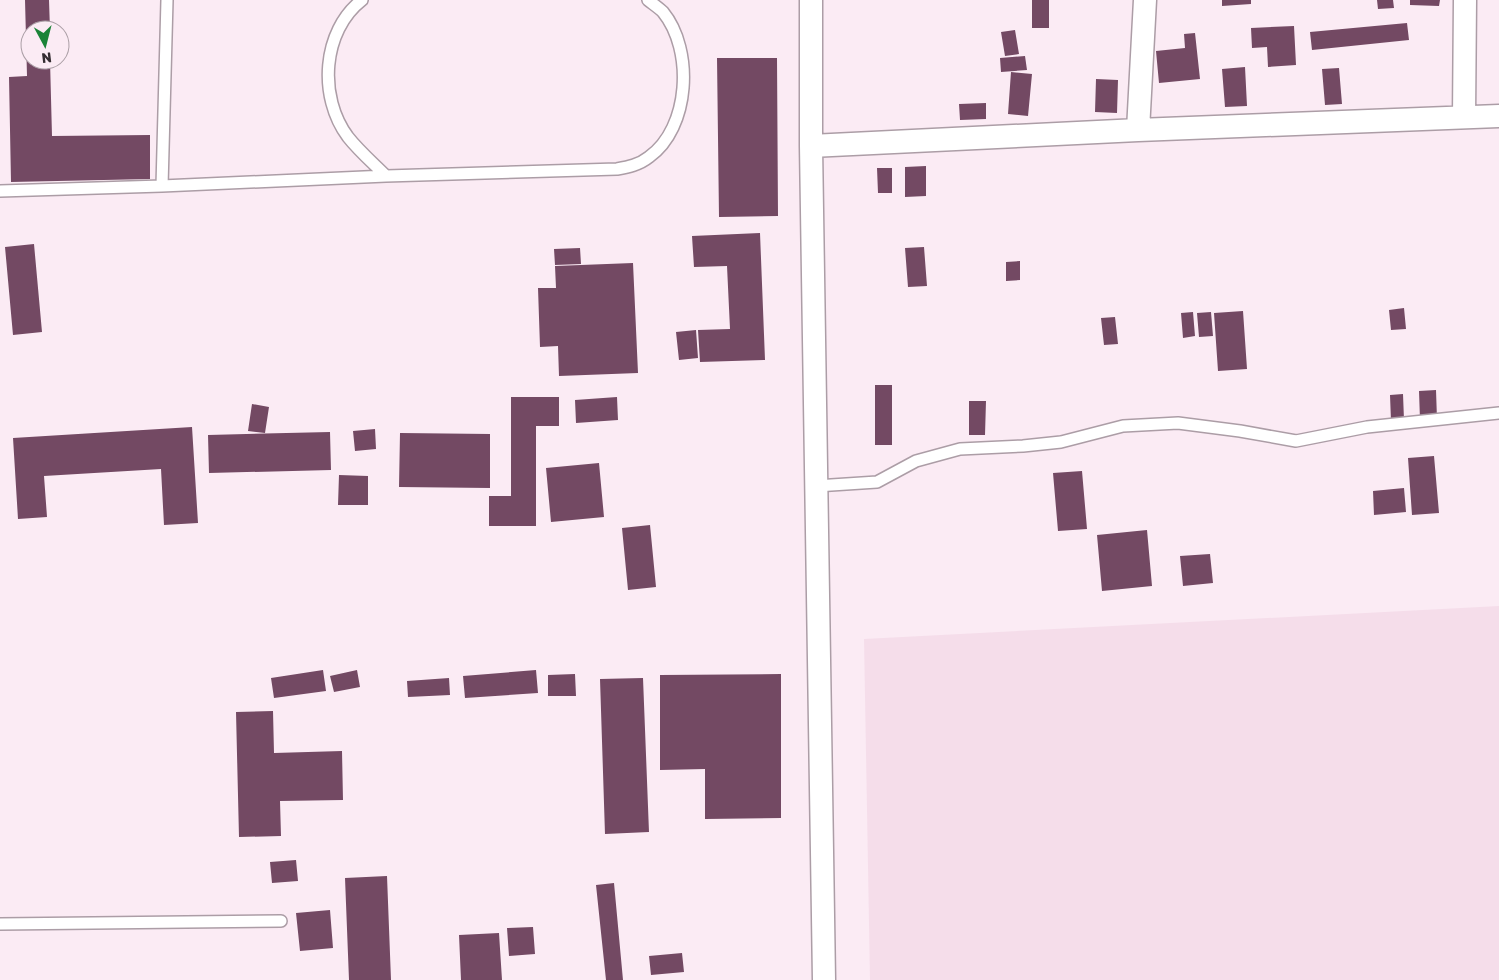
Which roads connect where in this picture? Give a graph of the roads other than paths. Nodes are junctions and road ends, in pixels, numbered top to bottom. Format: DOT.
graph roads {
  1 [pos="167,0"];
  2 [pos="362,0"];
  3 [pos="648,0"];
  4 [pos="811,0"];
  5 [pos="1145,0"];
  6 [pos="1465,0"];
  7 [pos="1499,116"];
  8 [pos="1464,118"];
  9 [pos="1138,130"];
  10 [pos="811,146"];
  11 [pos="386,176"];
  12 [pos="162,186"];
  13 [pos="0,191"];
  14 [pos="1499,413"];
  15 [pos="816,486"];
  16 [pos="281,921"];
  17 [pos="0,924"];
  18 [pos="824,980"];
  1 -- 12 [label="lane"];
  2 -- 11 [label="lane"];
  3 -- 11 [label="lane"];
  4 -- 10 [label="street"];
  5 -- 9 [label="street"];
  6 -- 8 [label="street"];
  7 -- 8 [label="street"];
  8 -- 9 [label="street"];
  9 -- 10 [label="street"];
  10 -- 15 [label="street"];
  11 -- 12 [label="lane"];
  12 -- 13 [label="lane"];
  14 -- 15 [label="lane"];
  15 -- 18 [label="street"];
  16 -- 17 [label="lane"];
}
